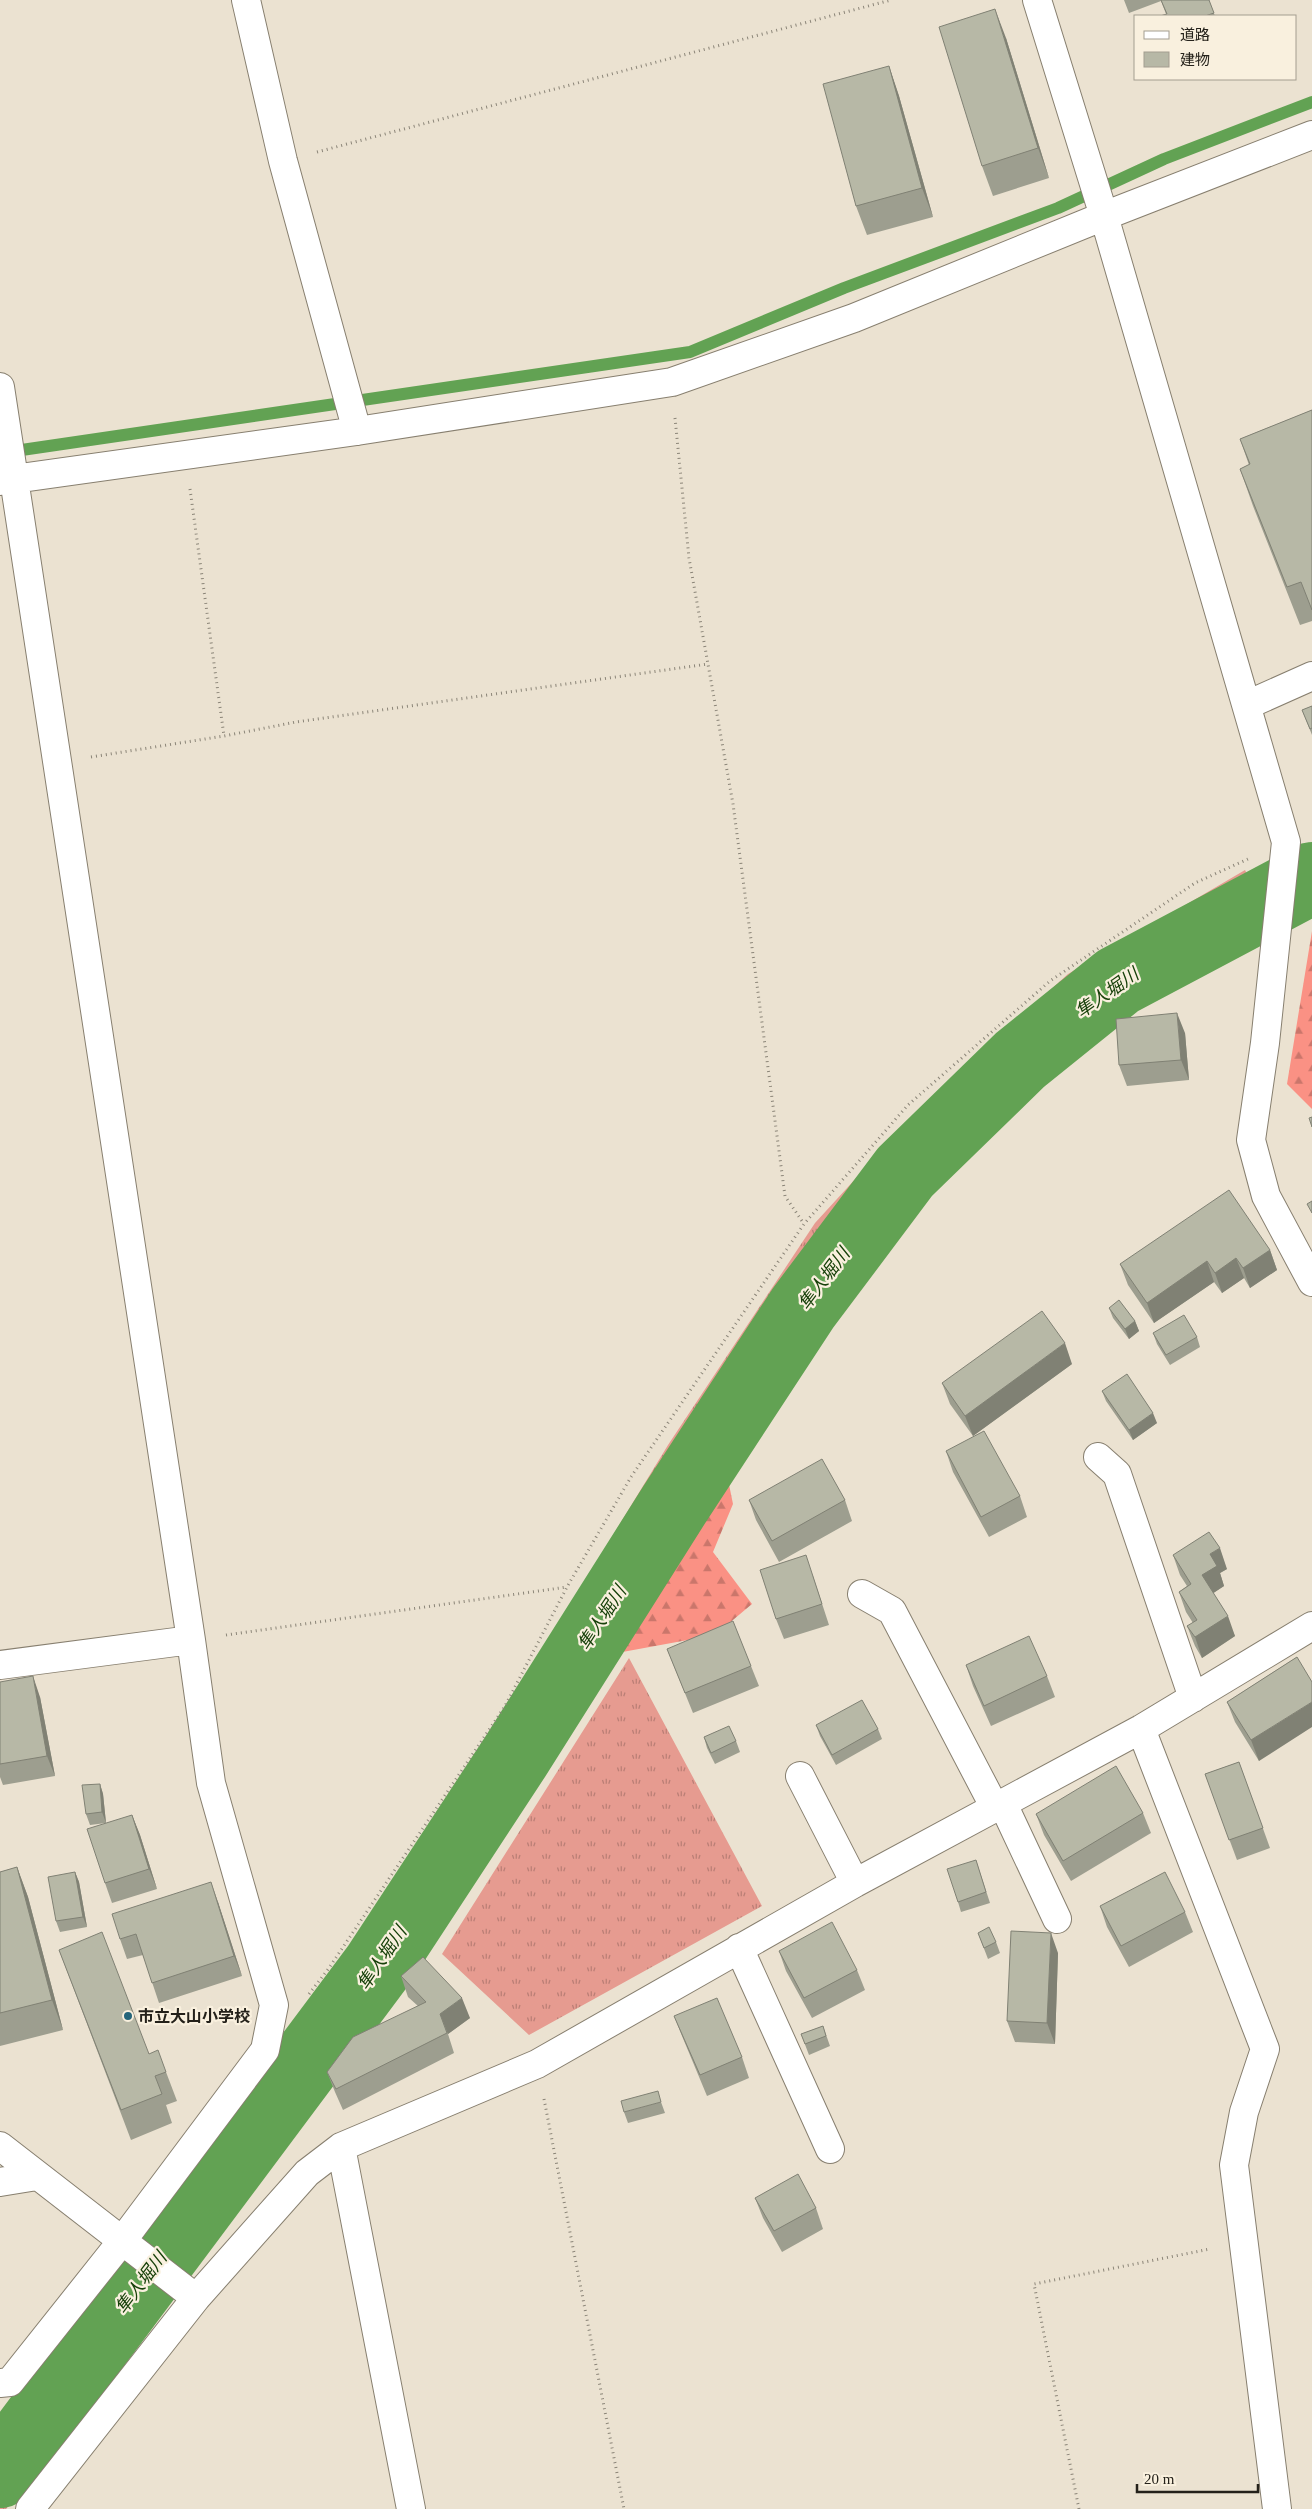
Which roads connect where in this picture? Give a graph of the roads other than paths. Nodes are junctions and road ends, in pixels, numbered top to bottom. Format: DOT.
graph roads {
  1 [pos="246,0"];
  2 [pos="1037,0"];
  3 [pos="1312,135"];
  4 [pos="1104,216"];
  5 [pos="0,387"];
  6 [pos="357,430"];
  7 [pos="7,480"];
  8 [pos="1312,676"];
  9 [pos="1247,705"];
  10 [pos="1312,1282"];
  11 [pos="1098,1456"];
  12 [pos="862,1594"];
  13 [pos="1312,1626"];
  14 [pos="191,1640"];
  15 [pos="0,1665"];
  16 [pos="1193,1698"];
  17 [pos="1141,1729"];
  18 [pos="800,1776"];
  19 [pos="999,1806"];
  20 [pos="855,1883"];
  21 [pos="1057,1919"];
  22 [pos="739,1948"];
  23 [pos="0,2146"];
  24 [pos="341,2147"];
  25 [pos="830,2149"];
  26 [pos="37,2176"];
  27 [pos="0,2182"];
  28 [pos="122,2241"];
  29 [pos="187,2291"];
  30 [pos="0,2383"];
  31 [pos="30,2509"];
  32 [pos="411,2509"];
  33 [pos="1277,2509"];
  1 -- 6 [label="street"];
  2 -- 4 [label="street"];
  3 -- 4 [label="street"];
  4 -- 6 [label="street"];
  4 -- 9 [label="street"];
  5 -- 7 [label="street"];
  6 -- 7 [label="street"];
  7 -- 14 [label="street"];
  8 -- 9 [label="street"];
  9 -- 10 [label="street"];
  11 -- 16 [label="street"];
  12 -- 19 [label="street"];
  13 -- 16 [label="street"];
  14 -- 15 [label="street"];
  14 -- 28 [label="street"];
  16 -- 17 [label="street"];
  17 -- 19 [label="street"];
  17 -- 33 [label="street"];
  18 -- 20 [label="street"];
  19 -- 20 [label="street"];
  19 -- 21 [label="street"];
  20 -- 22 [label="street"];
  22 -- 24 [label="street"];
  22 -- 25 [label="street"];
  23 -- 26 [label="street"];
  24 -- 29 [label="street"];
  24 -- 32 [label="street"];
  26 -- 27 [label="street"];
  26 -- 28 [label="street"];
  28 -- 29 [label="street"];
  28 -- 30 [label="street"];
  29 -- 31 [label="street"];
}
